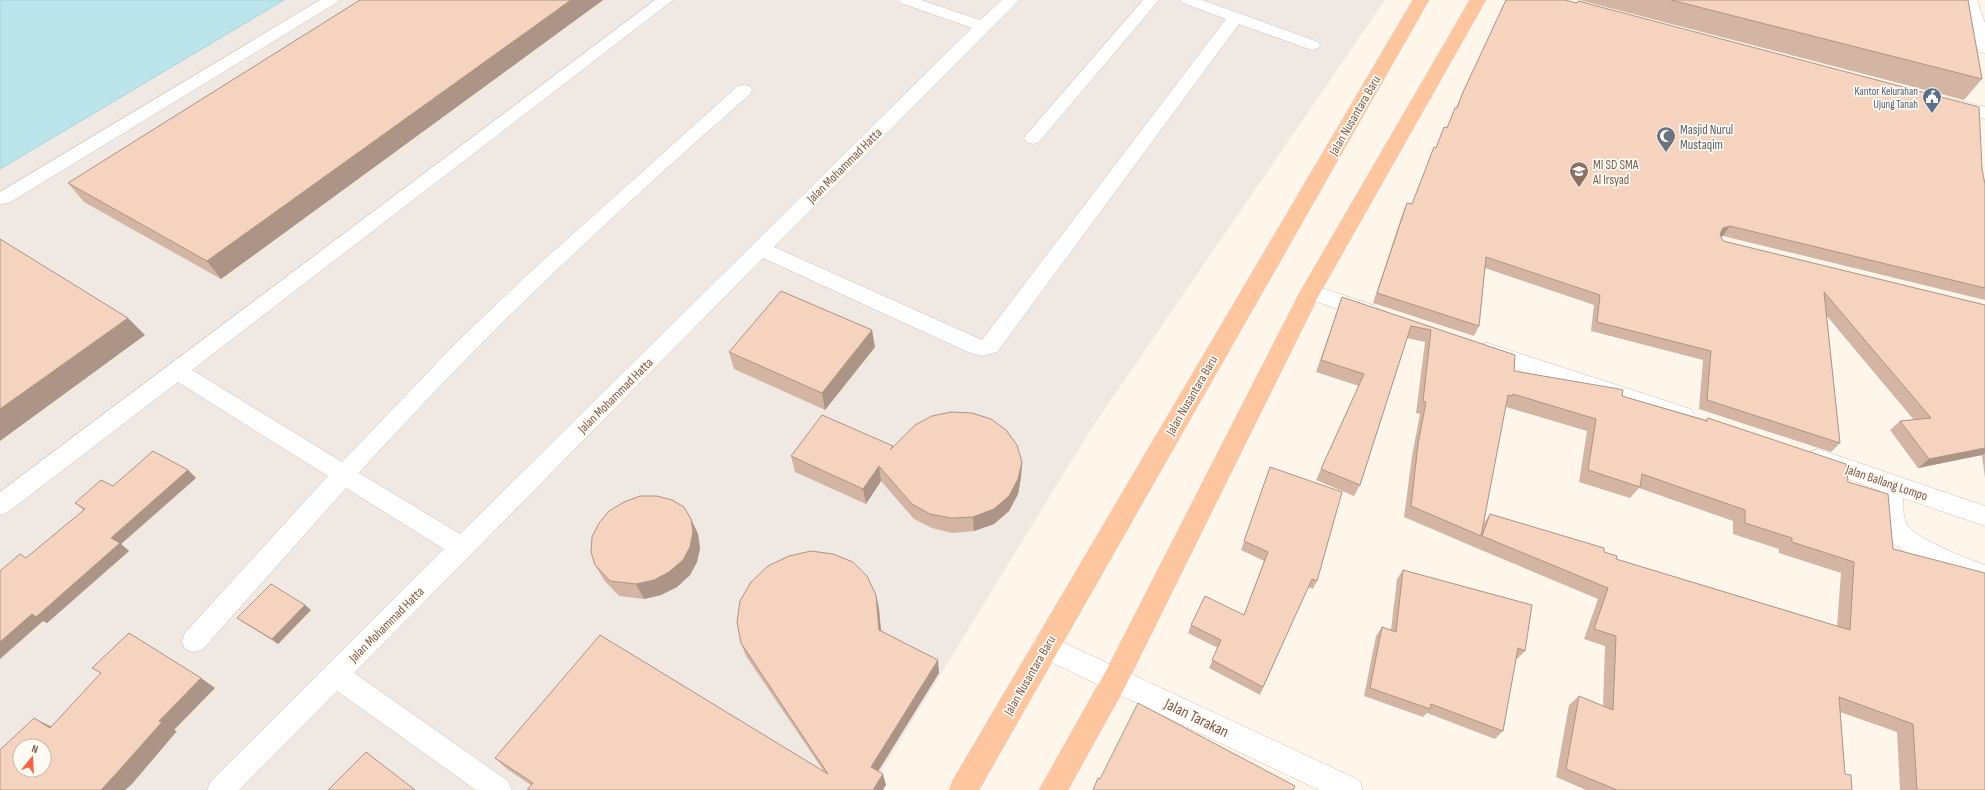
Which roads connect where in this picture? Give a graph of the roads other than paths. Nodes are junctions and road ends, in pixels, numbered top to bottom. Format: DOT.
graph roads {
  1 [pos="331,0"];
  2 [pos="665,0"];
  3 [pos="906,0"];
  4 [pos="1011,0"];
  5 [pos="1151,0"];
  6 [pos="1188,0"];
  7 [pos="1421,0"];
  8 [pos="1478,0"];
  9 [pos="1969,0"];
  10 [pos="1235,18"];
  11 [pos="983,26"];
  12 [pos="1312,46"];
  13 [pos="1985,48"];
  14 [pos="744,90"];
  15 [pos="1936,100"];
  16 [pos="1985,113"];
  17 [pos="1032,138"];
  18 [pos="3,199"];
  19 [pos="760,249"];
  20 [pos="1310,292"];
  21 [pos="1385,317"];
  22 [pos="1468,344"];
  23 [pos="177,371"];
  24 [pos="1702,421"];
  25 [pos="1800,453"];
  26 [pos="343,474"];
  27 [pos="1891,483"];
  28 [pos="0,505"];
  29 [pos="1985,516"];
  30 [pos="462,548"];
  31 [pos="1985,576"];
  32 [pos="194,642"];
  33 [pos="1045,646"];
  34 [pos="335,675"];
  35 [pos="1116,678"];
  36 [pos="220,790"];
  37 [pos="499,790"];
  38 [pos="963,790"];
  39 [pos="1053,790"];
  40 [pos="1349,790"];
  1 -- 18 [label="lane"];
  2 -- 23 [label="lane"];
  3 -- 11 [label="lane"];
  4 -- 11 [label="lane, Jalan Mohammad Hatta"];
  5 -- 17 [label="lane"];
  6 -- 10 [label="lane"];
  7 -- 33 [label="highway, Jalan Nusantara Baru"];
  8 -- 20 [label="highway"];
  9 -- 13 [label="street"];
  10 -- 12 [label="lane"];
  10 -- 19 [label="lane"];
  11 -- 19 [label="lane, Jalan Mohammad Hatta"];
  14 -- 26 [label="lane"];
  15 -- 16 [label="street"];
  19 -- 30 [label="lane, Jalan Mohammad Hatta"];
  20 -- 21 [label="street"];
  20 -- 35 [label="highway"];
  22 -- 24 [label="street"];
  23 -- 26 [label="lane"];
  23 -- 28 [label="lane"];
  25 -- 27 [label="street, Jalan Ballang Lompo"];
  26 -- 30 [label="lane"];
  26 -- 32 [label="lane"];
  27 -- 29 [label="street, Jalan Ballang Lompo"];
  27 -- 31 [label="street"];
  30 -- 34 [label="lane, Jalan Mohammad Hatta"];
  33 -- 35 [label="street, Jalan Tarakan"];
  33 -- 38 [label="highway, Jalan Nusantara Baru"];
  34 -- 36 [label="lane, Jalan Mohammad Hatta"];
  34 -- 37 [label="lane"];
  35 -- 39 [label="highway"];
  35 -- 40 [label="street, Jalan Tarakan"];
}
